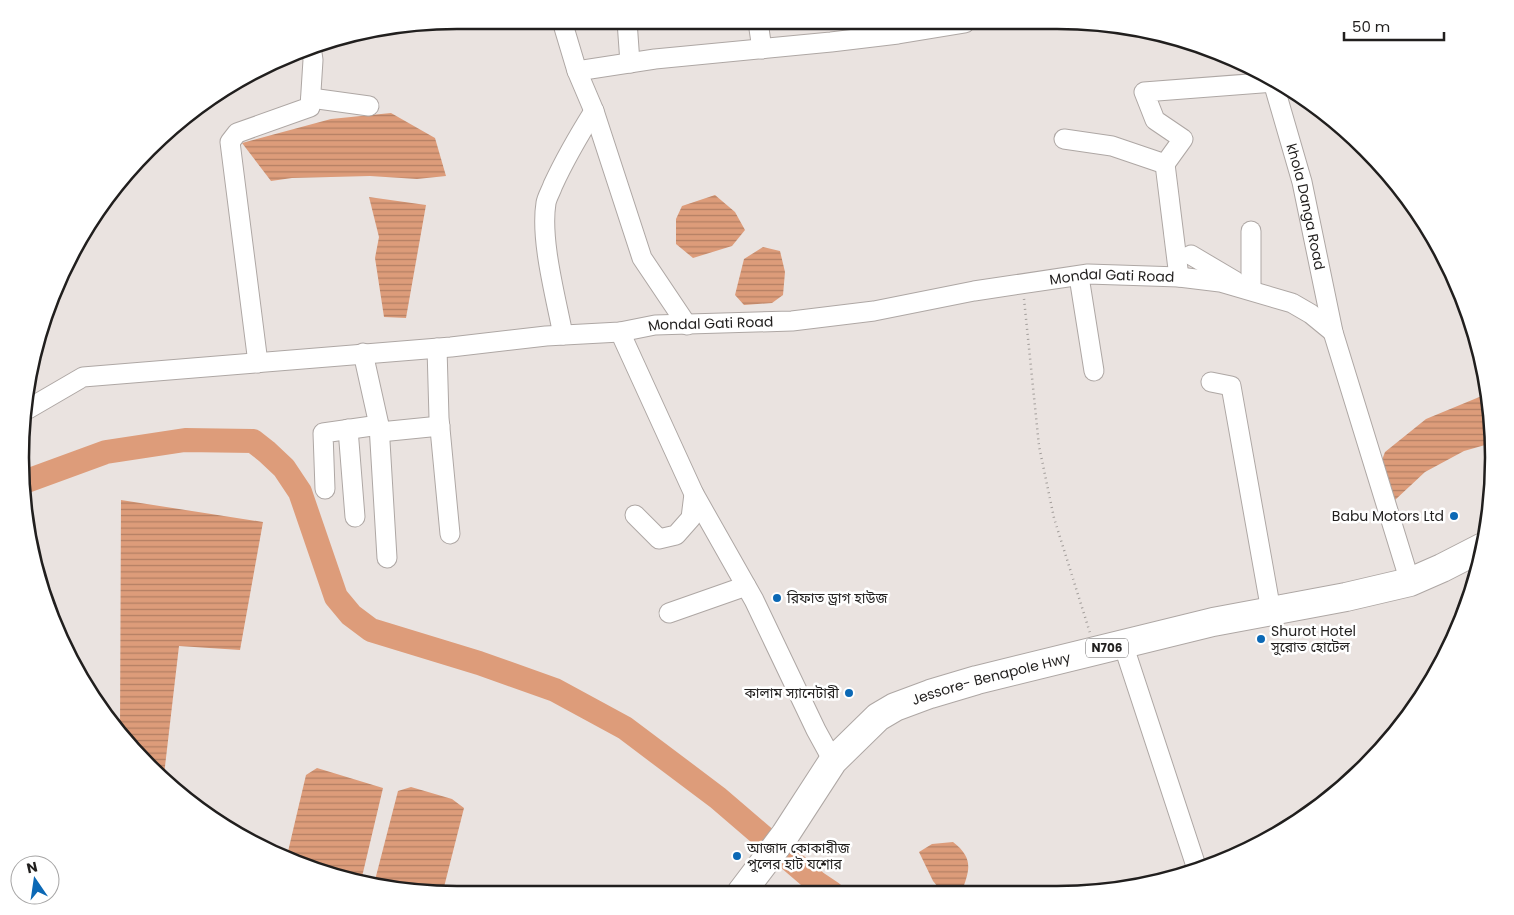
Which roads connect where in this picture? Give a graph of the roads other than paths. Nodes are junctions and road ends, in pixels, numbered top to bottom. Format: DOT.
graph roads {
  1 [pos="564,29"];
  2 [pos="628,29"];
  3 [pos="759,29"];
  4 [pos="917,29"];
  5 [pos="762,49"];
  6 [pos="312,55"];
  7 [pos="630,63"];
  8 [pos="577,71"];
  9 [pos="1265,83"];
  10 [pos="1276,89"];
  11 [pos="311,98"];
  12 [pos="369,106"];
  13 [pos="594,111"];
  14 [pos="1064,139"];
  15 [pos="1165,164"];
  16 [pos="1251,231"];
  17 [pos="1179,277"];
  18 [pos="1080,282"];
  19 [pos="1251,290"];
  20 [pos="687,324"];
  21 [pos="620,332"];
  22 [pos="1332,332"];
  23 [pos="563,335"];
  24 [pos="437,348"];
  25 [pos="363,353"];
  26 [pos="258,363"];
  27 [pos="1094,371"];
  28 [pos="1211,382"];
  29 [pos="32,408"];
  30 [pos="440,426"];
  31 [pos="380,428"];
  32 [pos="348,429"];
  33 [pos="325,489"];
  34 [pos="694,494"];
  35 [pos="635,515"];
  36 [pos="355,517"];
  37 [pos="450,534"];
  38 [pos="1475,551"];
  39 [pos="387,558"];
  40 [pos="1410,582"];
  41 [pos="746,586"];
  42 [pos="1271,611"];
  43 [pos="669,614"];
  44 [pos="1123,644"];
  45 [pos="833,762"];
  46 [pos="1195,863"];
  47 [pos="746,886"];
  1 -- 8 [label="street"];
  2 -- 7 [label="street"];
  3 -- 5 [label="street"];
  4 -- 5 [label="street"];
  5 -- 7 [label="street"];
  6 -- 11 [label="street"];
  7 -- 8 [label="street"];
  8 -- 13 [label="street"];
  9 -- 15 [label="street"];
  10 -- 22 [label="street, khola Danga Road"];
  11 -- 12 [label="street"];
  11 -- 26 [label="street"];
  13 -- 20 [label="street"];
  13 -- 23 [label="street"];
  14 -- 15 [label="street"];
  15 -- 17 [label="street"];
  16 -- 19 [label="street"];
  17 -- 19 [label="street, Mondal Gati Road"];
  17 -- 19 [label="street"];
  17 -- 20 [label="street, Mondal Gati Road"];
  18 -- 27 [label="street"];
  19 -- 22 [label="street, Mondal Gati Road"];
  20 -- 21 [label="street, Mondal Gati Road"];
  21 -- 23 [label="street, Mondal Gati Road"];
  21 -- 34 [label="street"];
  22 -- 40 [label="street"];
  23 -- 24 [label="street, Mondal Gati Road"];
  24 -- 25 [label="street, Mondal Gati Road"];
  24 -- 30 [label="street"];
  25 -- 26 [label="street, Mondal Gati Road"];
  25 -- 31 [label="street"];
  26 -- 29 [label="street, Mondal Gati Road"];
  28 -- 42 [label="street"];
  30 -- 31 [label="street"];
  30 -- 37 [label="street"];
  31 -- 32 [label="street"];
  31 -- 39 [label="street"];
  32 -- 33 [label="street"];
  32 -- 36 [label="street"];
  34 -- 35 [label="street"];
  34 -- 41 [label="street"];
  38 -- 40 [label="highway, Jessore- Benapole Hwy / N706"];
  40 -- 42 [label="highway, Jessore- Benapole Hwy / N706"];
  41 -- 43 [label="street"];
  41 -- 45 [label="street"];
  42 -- 44 [label="highway, Jessore- Benapole Hwy / N706"];
  44 -- 45 [label="highway, Jessore- Benapole Hwy / N706"];
  44 -- 46 [label="street"];
  45 -- 47 [label="highway, Jessore- Benapole Hwy / N706"];
}
